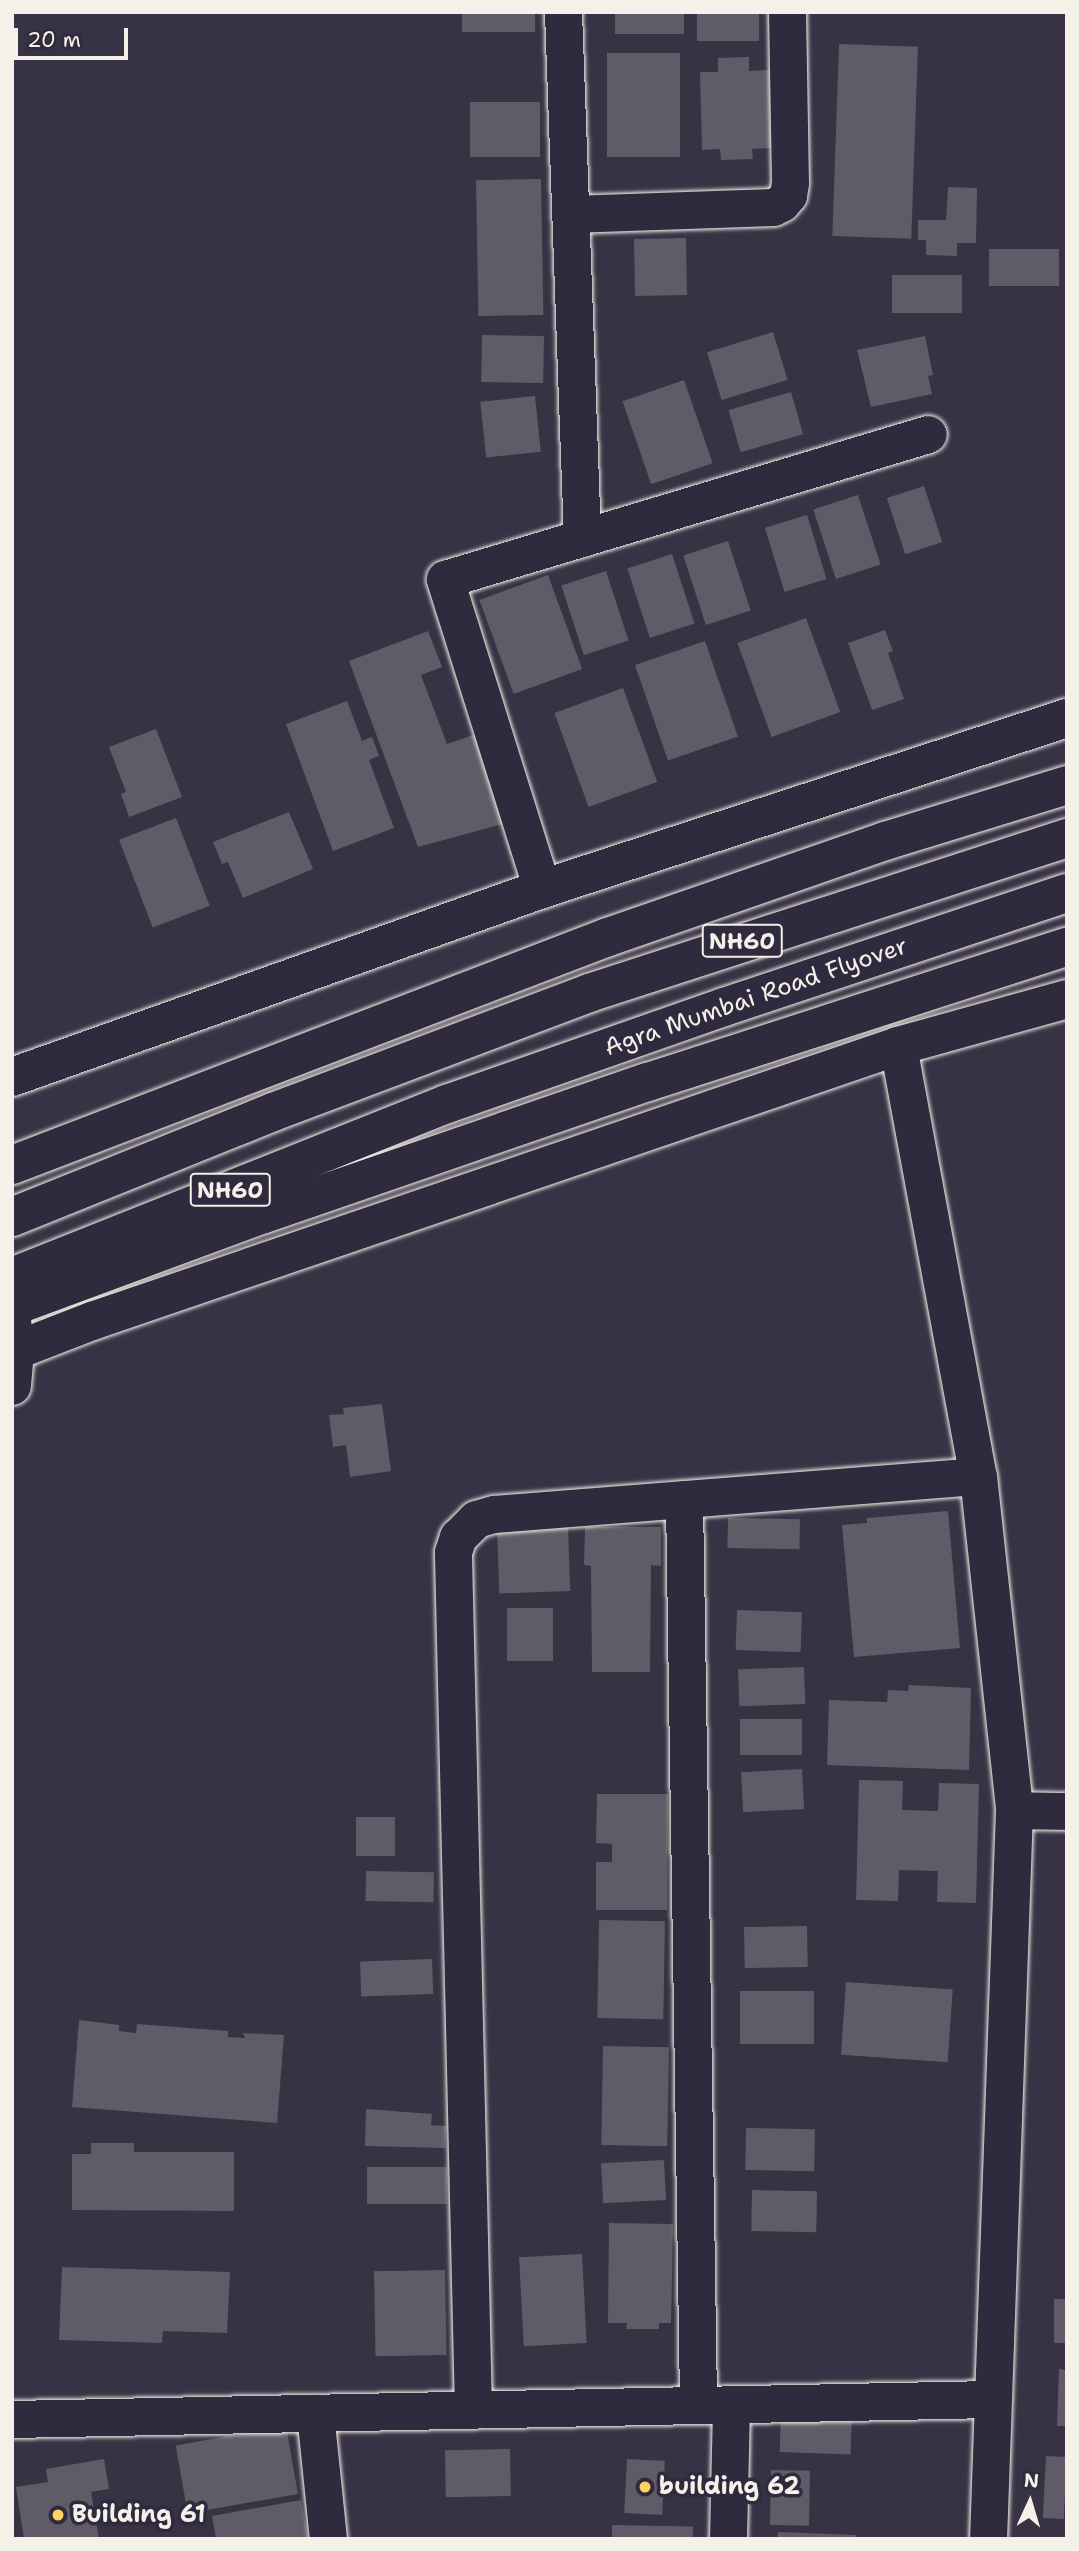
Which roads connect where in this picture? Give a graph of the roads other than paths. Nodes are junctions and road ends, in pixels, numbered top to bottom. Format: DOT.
graph roads {
  1 [pos="563,12"];
  2 [pos="787,12"];
  3 [pos="570,214"];
  4 [pos="928,434"];
  5 [pos="582,538"];
  6 [pos="1067,718"];
  7 [pos="1067,785"];
  8 [pos="1067,838"];
  9 [pos="542,889"];
  10 [pos="1067,893"];
  11 [pos="1067,947"];
  12 [pos="1067,999"];
  13 [pos="898,1046"];
  14 [pos="12,1077"];
  15 [pos="12,1165"];
  16 [pos="12,1217"];
  17 [pos="12,1277"];
  18 [pos="12,1307"];
  19 [pos="13,1352"];
  20 [pos="978,1476"];
  21 [pos="684,1499"];
  22 [pos="1014,1810"];
  23 [pos="1067,1811"];
  24 [pos="993,2399"];
  25 [pos="715,2405"];
  26 [pos="473,2410"];
  27 [pos="315,2413"];
  28 [pos="12,2419"];
  29 [pos="328,2539"];
  30 [pos="728,2539"];
  31 [pos="988,2539"];
  1 -- 3 [label="street"];
  2 -- 3 [label="street"];
  3 -- 5 [label="street"];
  4 -- 5 [label="street"];
  5 -- 9 [label="street"];
  6 -- 9 [label="main road"];
  7 -- 15 [label="main road"];
  8 -- 16 [label="main road, NH60"];
  9 -- 14 [label="main road"];
  10 -- 17 [label="main road, Agra Mumbai Road Flyover / NH60"];
  11 -- 18 [label="main road"];
  12 -- 13 [label="main road"];
  13 -- 19 [label="main road"];
  13 -- 20 [label="street"];
  20 -- 21 [label="street"];
  20 -- 22 [label="street"];
  21 -- 25 [label="street"];
  21 -- 26 [label="street"];
  22 -- 23 [label="street"];
  22 -- 24 [label="street"];
  24 -- 25 [label="street"];
  24 -- 31 [label="street"];
  25 -- 26 [label="street"];
  25 -- 30 [label="street"];
  26 -- 27 [label="street"];
  27 -- 28 [label="street"];
  27 -- 29 [label="street"];
}
